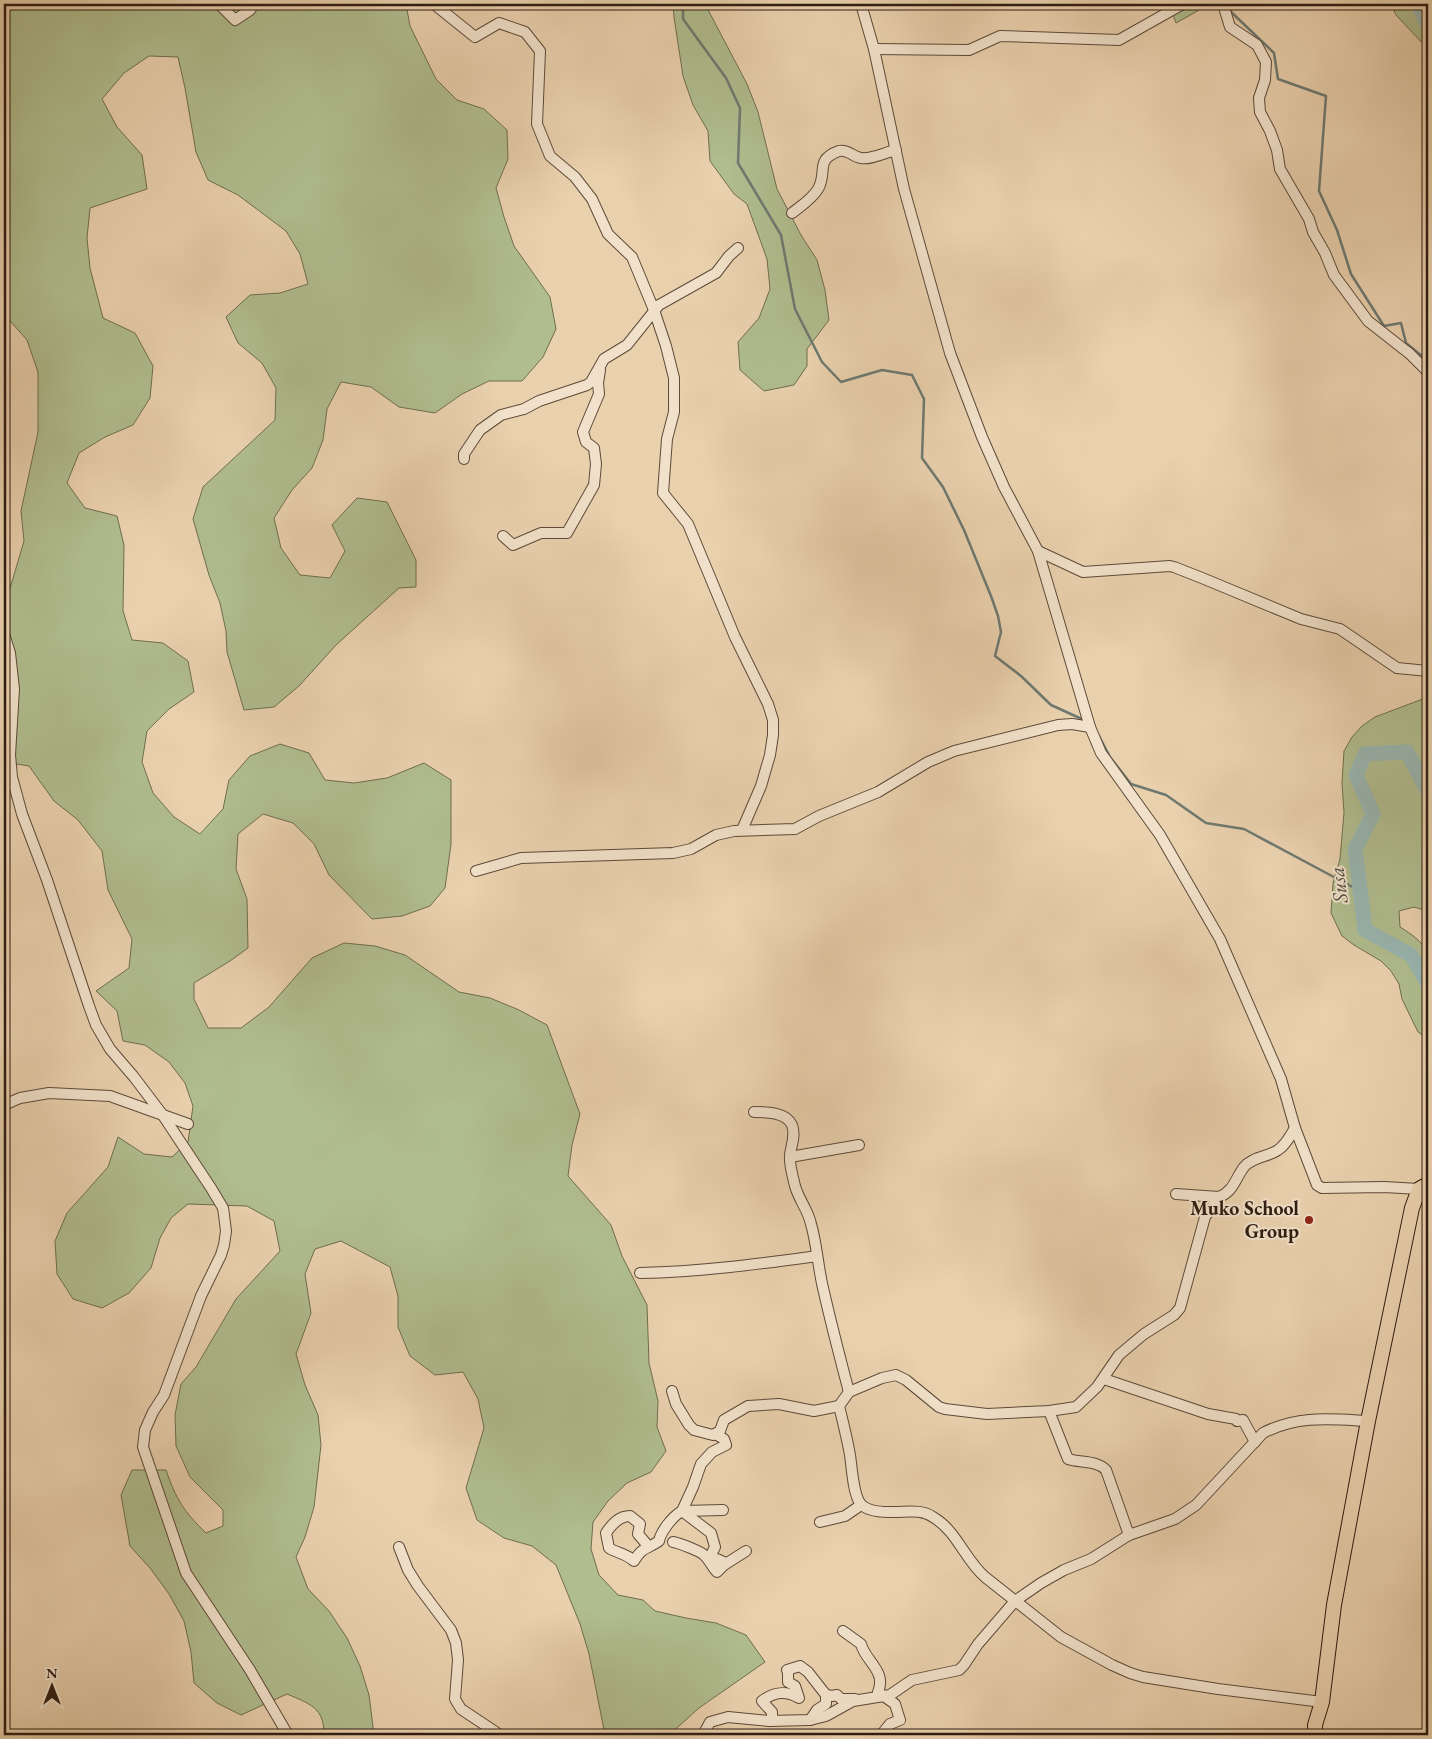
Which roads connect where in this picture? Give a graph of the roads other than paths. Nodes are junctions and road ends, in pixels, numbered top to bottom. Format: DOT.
graph roads {
  1 [pos="219,4"];
  2 [pos="254,4"];
  3 [pos="434,4"];
  4 [pos="861,4"];
  5 [pos="1183,4"];
  6 [pos="1223,4"];
  7 [pos="874,49"];
  8 [pos="896,150"];
  9 [pos="792,213"];
  10 [pos="738,248"];
  11 [pos="654,310"];
  12 [pos="600,366"];
  13 [pos="1428,372"];
  14 [pos="464,459"];
  15 [pos="502,536"];
  16 [pos="1038,551"];
  17 [pos="4,634"];
  18 [pos="1428,671"];
  19 [pos="1088,723"];
  20 [pos="742,830"];
  21 [pos="476,871"];
  22 [pos="4,1105"];
  23 [pos="754,1112"];
  24 [pos="162,1114"];
  25 [pos="188,1124"];
  26 [pos="1295,1128"];
  27 [pos="859,1145"];
  28 [pos="790,1157"];
  29 [pos="1424,1186"];
  30 [pos="1176,1194"];
  31 [pos="1219,1197"];
  32 [pos="817,1256"];
  33 [pos="640,1273"];
  34 [pos="1104,1379"];
  35 [pos="672,1391"];
  36 [pos="849,1392"];
  37 [pos="839,1406"];
  38 [pos="1049,1411"];
  39 [pos="1368,1421"];
  40 [pos="715,1434"];
  41 [pos="1255,1442"];
  42 [pos="861,1505"];
  43 [pos="723,1510"];
  44 [pos="682,1511"];
  45 [pos="820,1522"];
  46 [pos="1129,1535"];
  47 [pos="673,1542"];
  48 [pos="649,1546"];
  49 [pos="399,1547"];
  50 [pos="746,1551"];
  51 [pos="726,1563"];
  52 [pos="1015,1601"];
  53 [pos="843,1631"];
  54 [pos="826,1695"];
  55 [pos="885,1697"];
  56 [pos="860,1700"];
  57 [pos="1322,1702"];
  58 [pos="810,1720"];
  59 [pos="772,1721"];
  60 [pos="288,1735"];
  61 [pos="500,1735"];
  62 [pos="703,1735"];
  63 [pos="882,1735"];
  64 [pos="1315,1735"];
  1 -- 2 [label="street"];
  3 -- 11 [label="street"];
  4 -- 7 [label="street"];
  5 -- 7 [label="street"];
  6 -- 13 [label="street"];
  7 -- 8 [label="street"];
  8 -- 9 [label="street"];
  8 -- 16 [label="street"];
  10 -- 11 [label="street"];
  11 -- 12 [label="street"];
  11 -- 20 [label="street"];
  12 -- 14 [label="street"];
  12 -- 15 [label="street"];
  16 -- 18 [label="street"];
  16 -- 19 [label="street"];
  17 -- 24 [label="street"];
  19 -- 20 [label="street"];
  19 -- 26 [label="street"];
  20 -- 21 [label="street"];
  22 -- 24 [label="street"];
  23 -- 28 [label="street"];
  24 -- 25 [label="street"];
  24 -- 60 [label="street"];
  26 -- 29 [label="street"];
  26 -- 31 [label="street"];
  27 -- 28 [label="street"];
  28 -- 32 [label="street"];
  29 -- 39 [label="main road"];
  30 -- 31 [label="street"];
  31 -- 34 [label="street"];
  32 -- 33 [label="street"];
  32 -- 36 [label="street"];
  34 -- 38 [label="street"];
  34 -- 41 [label="street"];
  35 -- 40 [label="street"];
  36 -- 37 [label="street"];
  36 -- 38 [label="street"];
  37 -- 40 [label="street"];
  37 -- 42 [label="street"];
  38 -- 46 [label="street"];
  39 -- 41 [label="street"];
  39 -- 57 [label="main road"];
  40 -- 44 [label="street"];
  41 -- 46 [label="street"];
  42 -- 45 [label="street"];
  42 -- 52 [label="street"];
  43 -- 44 [label="street"];
  44 -- 48 [label="street"];
  44 -- 51 [label="street"];
  46 -- 52 [label="street"];
  47 -- 51 [label="street"];
  48 -- 48 [label="street"];
  49 -- 61 [label="street"];
  50 -- 51 [label="street"];
  52 -- 55 [label="street"];
  52 -- 57 [label="street"];
  53 -- 55 [label="street"];
  54 -- 56 [label="street"];
  54 -- 58 [label="street"];
  54 -- 59 [label="street"];
  55 -- 56 [label="street"];
  55 -- 63 [label="street"];
  56 -- 58 [label="street"];
  57 -- 64 [label="main road"];
  58 -- 59 [label="street"];
  59 -- 62 [label="street"];
}
